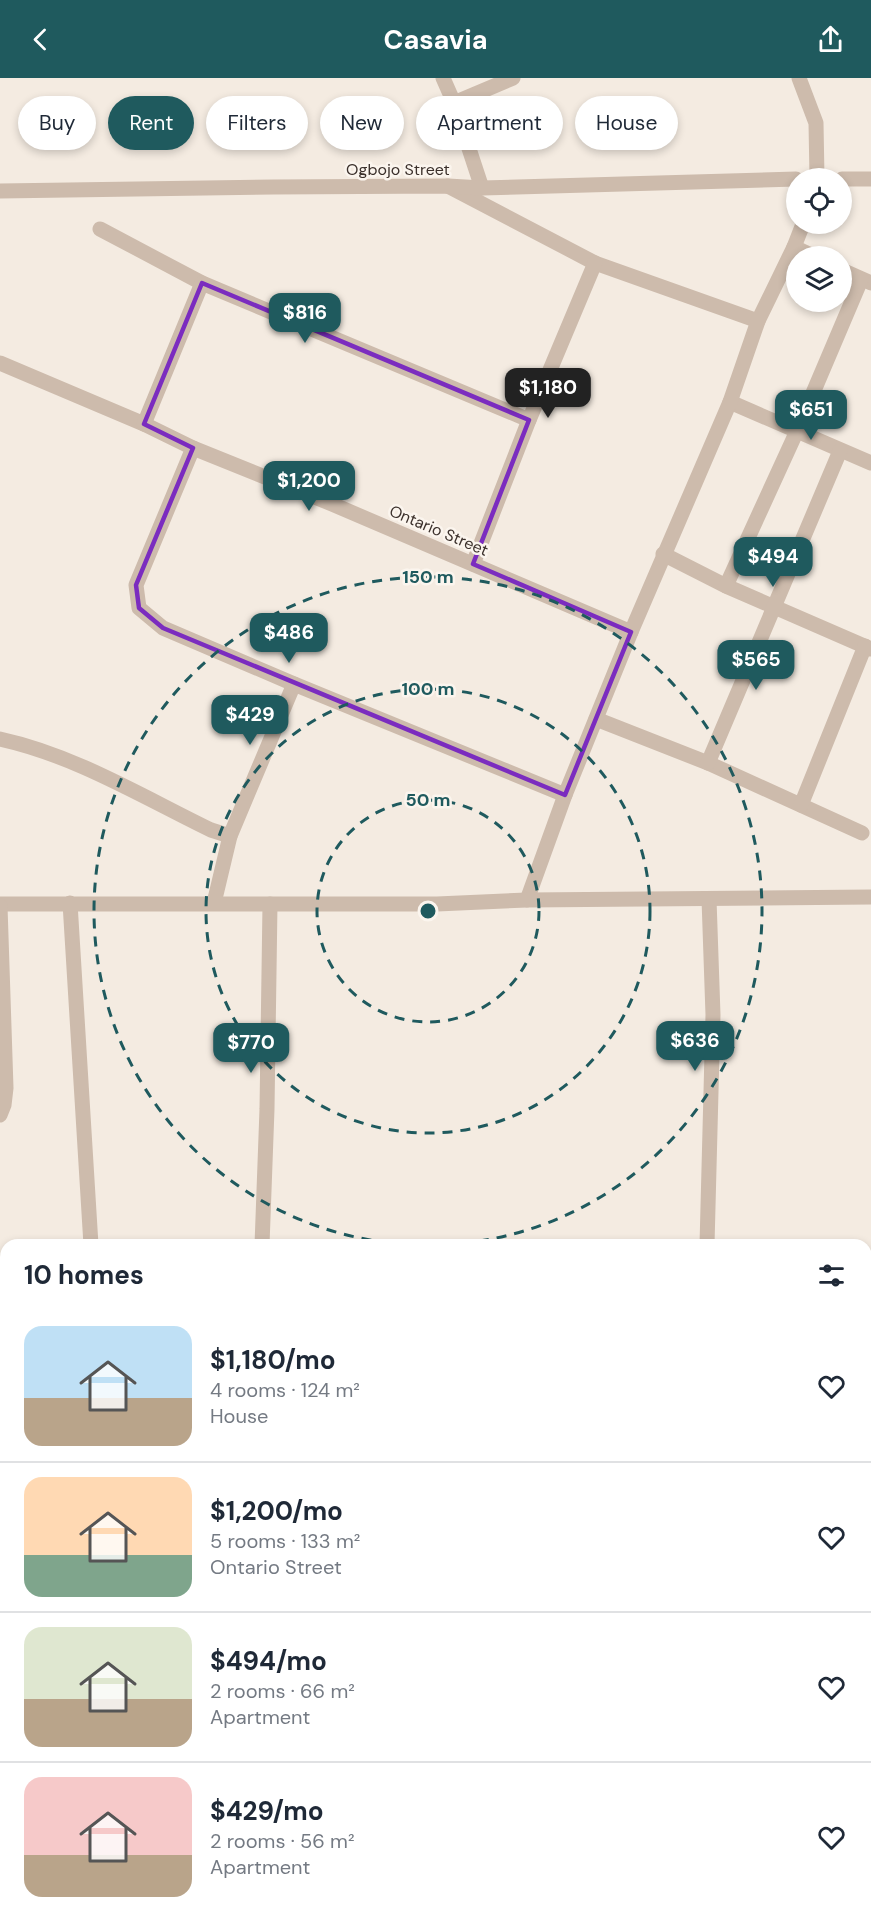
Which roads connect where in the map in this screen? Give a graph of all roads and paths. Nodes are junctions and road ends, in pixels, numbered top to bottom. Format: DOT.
graph roads {
  1 [pos="443,78"];
  2 [pos="513,78"];
  3 [pos="798,78"];
  4 [pos="451,96"];
  5 [pos="471,96"];
  6 [pos="469,150"];
  7 [pos="817,168"];
  8 [pos="786,179"];
  9 [pos="852,179"];
  10 [pos="871,179"];
  11 [pos="448,186"];
  12 [pos="482,188"];
  13 [pos="0,191"];
  14 [pos="100,229"];
  15 [pos="595,263"];
  16 [pos="786,264"];
  17 [pos="852,275"];
  18 [pos="866,281"];
  19 [pos="202,283"];
  20 [pos="758,321"];
  21 [pos="0,363"];
  22 [pos="730,402"];
  23 [pos="529,420"];
  24 [pos="144,424"];
  25 [pos="796,433"];
  26 [pos="193,448"];
  27 [pos="840,451"];
  28 [pos="871,463"];
  29 [pos="663,554"];
  30 [pos="473,564"];
  31 [pos="726,586"];
  32 [pos="773,606"];
  33 [pos="631,632"];
  34 [pos="868,648"];
  35 [pos="294,684"];
  36 [pos="596,719"];
  37 [pos="0,739"];
  38 [pos="708,763"];
  39 [pos="565,795"];
  40 [pos="801,805"];
  41 [pos="862,833"];
  42 [pos="230,836"];
  43 [pos="871,897"];
  44 [pos="709,899"];
  45 [pos="527,900"];
  46 [pos="70,903"];
  47 [pos="214,903"];
  48 [pos="270,903"];
  49 [pos="0,905"];
  50 [pos="0,970"];
  51 [pos="0,1115"];
  52 [pos="91,1239"];
  53 [pos="262,1239"];
  54 [pos="707,1239"];
  1 -- 4 [label="street"];
  2 -- 5 [label="street"];
  3 -- 7 [label="street"];
  6 -- 12 [label="street"];
  8 -- 12 [label="street, Ogbojo Street"];
  9 -- 10 [label="street"];
  11 -- 12 [label="street, Ogbojo Street"];
  11 -- 13 [label="street, Ogbojo Street"];
  11 -- 15 [label="street"];
  14 -- 19 [label="street"];
  15 -- 20 [label="street"];
  15 -- 23 [label="street"];
  16 -- 20 [label="street"];
  17 -- 18 [label="street"];
  18 -- 25 [label="street"];
  19 -- 23 [label="street"];
  19 -- 24 [label="street"];
  20 -- 22 [label="street"];
  21 -- 24 [label="street, Ontario Street"];
  22 -- 25 [label="street"];
  22 -- 29 [label="street"];
  23 -- 30 [label="street"];
  24 -- 26 [label="street, Ontario Street"];
  25 -- 27 [label="street"];
  25 -- 31 [label="street"];
  26 -- 30 [label="street, Ontario Street"];
  26 -- 35 [label="street"];
  27 -- 28 [label="street"];
  27 -- 32 [label="street"];
  29 -- 31 [label="street"];
  29 -- 33 [label="street"];
  30 -- 33 [label="street, Ontario Street"];
  31 -- 32 [label="street"];
  32 -- 34 [label="street"];
  32 -- 38 [label="street"];
  33 -- 36 [label="street"];
  34 -- 40 [label="street"];
  35 -- 39 [label="street"];
  35 -- 42 [label="street"];
  36 -- 38 [label="street"];
  36 -- 39 [label="street"];
  37 -- 42 [label="street"];
  38 -- 40 [label="street"];
  39 -- 45 [label="street"];
  40 -- 41 [label="street"];
  42 -- 47 [label="street"];
  43 -- 44 [label="street"];
  44 -- 45 [label="street"];
  44 -- 54 [label="street"];
  45 -- 48 [label="street"];
  46 -- 47 [label="street"];
  46 -- 49 [label="street"];
  46 -- 52 [label="street"];
  47 -- 48 [label="street"];
  48 -- 53 [label="street"];
  49 -- 50 [label="street"];
  50 -- 51 [label="street"];
}
